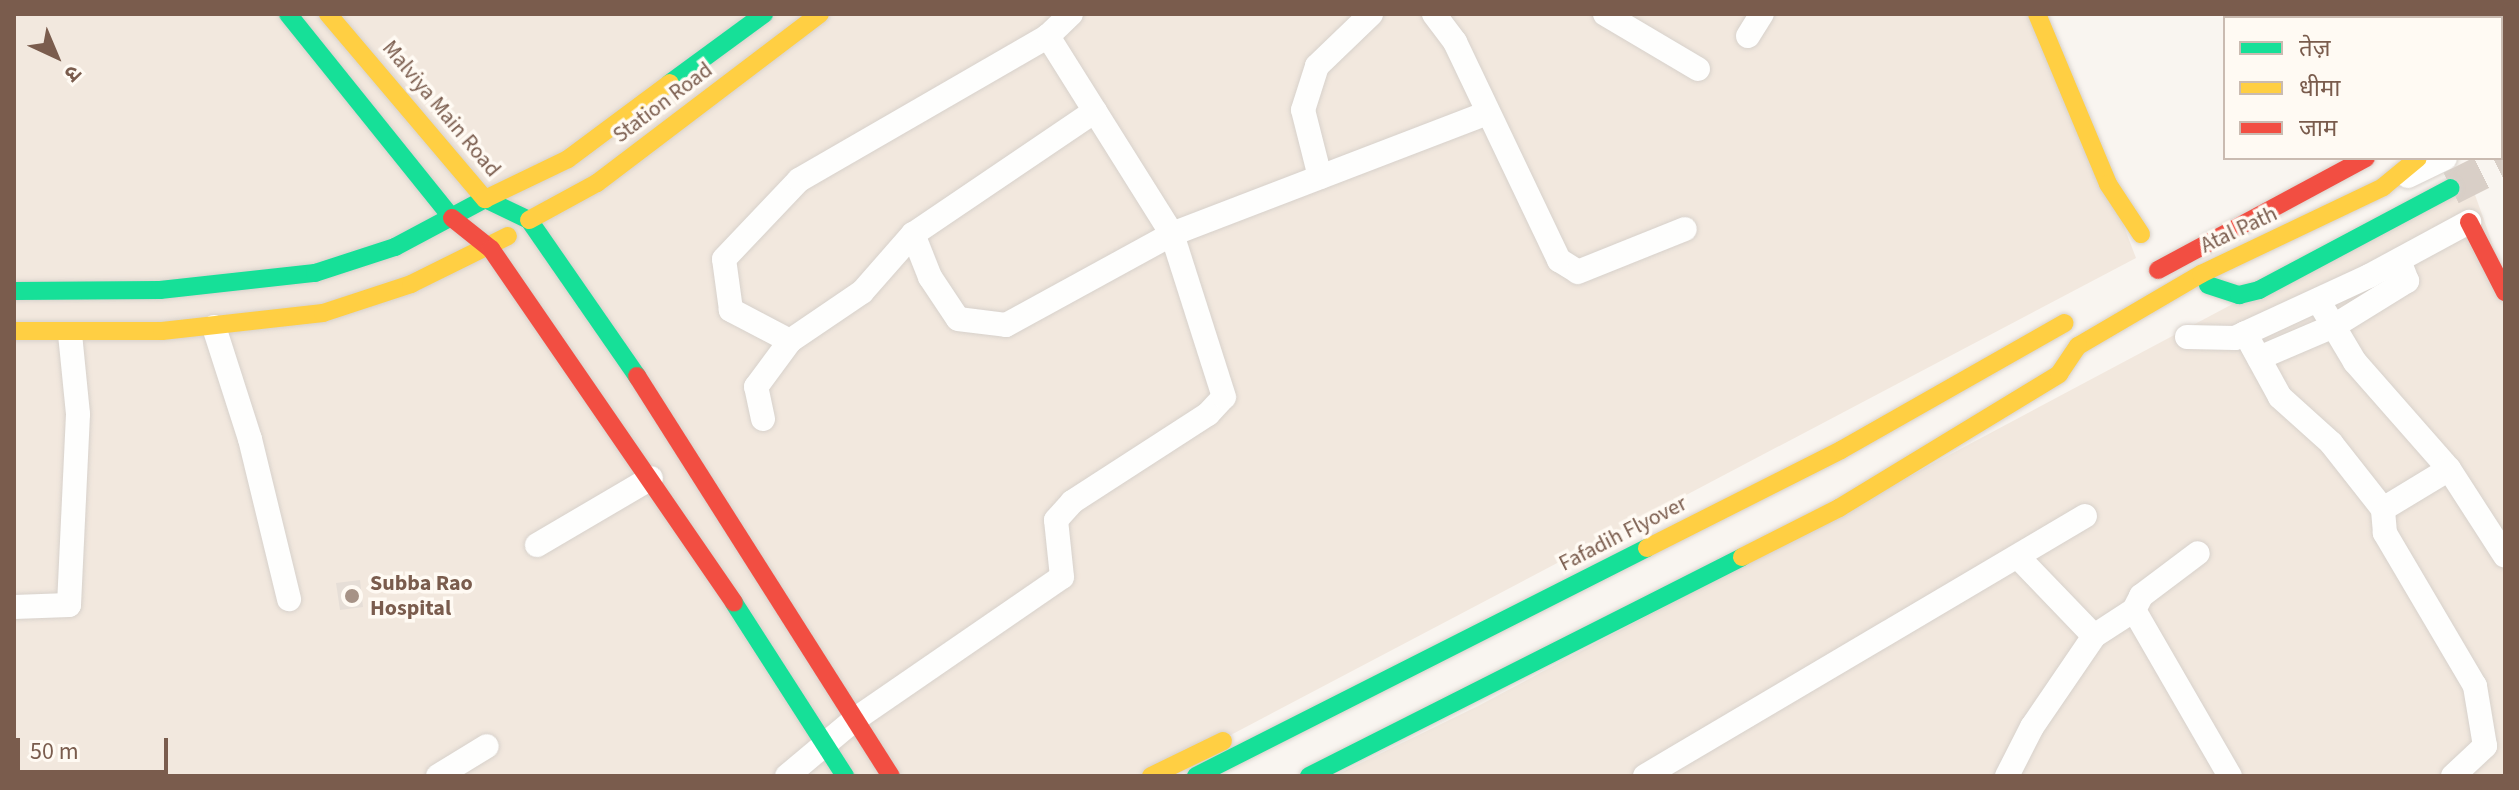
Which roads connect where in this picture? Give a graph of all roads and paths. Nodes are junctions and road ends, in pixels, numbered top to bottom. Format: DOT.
graph roads {
  1 [pos="288,14"];
  2 [pos="328,14"];
  3 [pos="764,14"];
  4 [pos="820,14"];
  5 [pos="1071,14"];
  6 [pos="1371,14"];
  7 [pos="1434,14"];
  8 [pos="1605,14"];
  9 [pos="1762,14"];
  10 [pos="2037,14"];
  11 [pos="1048,36"];
  12 [pos="1748,36"];
  13 [pos="1698,69"];
  14 [pos="1095,111"];
  15 [pos="1487,113"];
  16 [pos="2362,160"];
  17 [pos="2416,160"];
  18 [pos="2441,160"];
  19 [pos="1320,177"];
  20 [pos="2383,187"];
  21 [pos="2451,188"];
  22 [pos="485,199"];
  23 [pos="452,218"];
  24 [pos="529,220"];
  25 [pos="2469,222"];
  26 [pos="1685,229"];
  27 [pos="913,234"];
  28 [pos="1172,234"];
  29 [pos="2141,234"];
  30 [pos="491,249"];
  31 [pos="2399,260"];
  32 [pos="2134,284"];
  33 [pos="2208,285"];
  34 [pos="14,291"];
  35 [pos="2505,292"];
  36 [pos="2318,300"];
  37 [pos="2334,326"];
  38 [pos="214,327"];
  39 [pos="14,331"];
  40 [pos="2245,333"];
  41 [pos="70,334"];
  42 [pos="2187,337"];
  43 [pos="790,341"];
  44 [pos="2078,346"];
  45 [pos="2259,358"];
  46 [pos="763,419"];
  47 [pos="1867,467"];
  48 [pos="2449,469"];
  49 [pos="651,478"];
  50 [pos="2383,509"];
  51 [pos="2085,516"];
  52 [pos="537,545"];
  53 [pos="2198,553"];
  54 [pos="2505,556"];
  55 [pos="2019,558"];
  56 [pos="289,599"];
  57 [pos="14,607"];
  58 [pos="2134,610"];
  59 [pos="2094,636"];
  60 [pos="854,720"];
  61 [pos="825,745"];
  62 [pos="487,746"];
  63 [pos="438,776"];
  64 [pos="787,776"];
  65 [pos="845,776"];
  66 [pos="891,776"];
  67 [pos="1151,776"];
  68 [pos="1196,776"];
  69 [pos="1309,776"];
  70 [pos="1645,776"];
  71 [pos="2007,776"];
  72 [pos="2230,776"];
  73 [pos="2453,776"];
  1 -- 23 [label="main road"];
  2 -- 22 [label="main road, Malviya Main Road"];
  3 -- 22 [label="main road, Station Road"];
  4 -- 24 [label="main road, Station Road"];
  5 -- 11 [label="street"];
  6 -- 19 [label="street"];
  7 -- 15 [label="street"];
  8 -- 13 [label="street"];
  9 -- 12 [label="street"];
  10 -- 29 [label="main road"];
  11 -- 14 [label="street"];
  11 -- 43 [label="street"];
  14 -- 27 [label="street"];
  14 -- 28 [label="street"];
  15 -- 19 [label="street"];
  15 -- 26 [label="street"];
  16 -- 32 [label="main road, Atal Path"];
  17 -- 20 [label="main road, Atal Path"];
  18 -- 20 [label="street"];
  19 -- 28 [label="street"];
  20 -- 44 [label="main road, Atal Path"];
  21 -- 33 [label="main road"];
  22 -- 23 [label="main road, Station Road"];
  22 -- 24 [label="main road, Malviya Main Road"];
  23 -- 30 [label="main road"];
  23 -- 34 [label="main road, Station Road"];
  24 -- 30 [label="main road, Station Road"];
  24 -- 60 [label="main road"];
  25 -- 31 [label="street"];
  25 -- 35 [label="main road"];
  27 -- 28 [label="street"];
  27 -- 43 [label="street"];
  28 -- 60 [label="street"];
  30 -- 38 [label="main road, Station Road"];
  30 -- 49 [label="main road"];
  31 -- 36 [label="street"];
  31 -- 37 [label="street"];
  36 -- 37 [label="street"];
  36 -- 40 [label="street"];
  37 -- 45 [label="street"];
  37 -- 48 [label="street"];
  38 -- 41 [label="main road, Station Road"];
  38 -- 56 [label="street"];
  39 -- 41 [label="main road, Station Road"];
  40 -- 42 [label="street"];
  40 -- 45 [label="street"];
  41 -- 57 [label="street"];
  43 -- 46 [label="street"];
  44 -- 47 [label="main road"];
  44 -- 69 [label="main road"];
  45 -- 50 [label="street"];
  48 -- 50 [label="street"];
  48 -- 54 [label="street"];
  49 -- 52 [label="street"];
  49 -- 61 [label="main road"];
  50 -- 73 [label="street"];
  51 -- 55 [label="street"];
  53 -- 58 [label="street"];
  55 -- 59 [label="street"];
  55 -- 70 [label="street"];
  58 -- 59 [label="street"];
  58 -- 72 [label="street"];
  59 -- 71 [label="street"];
  60 -- 61 [label="street"];
  60 -- 66 [label="main road"];
  61 -- 64 [label="street"];
  61 -- 65 [label="main road"];
  62 -- 63 [label="street"];
  67 -- 68 [label="main road, Fafadih Flyover"];
}
